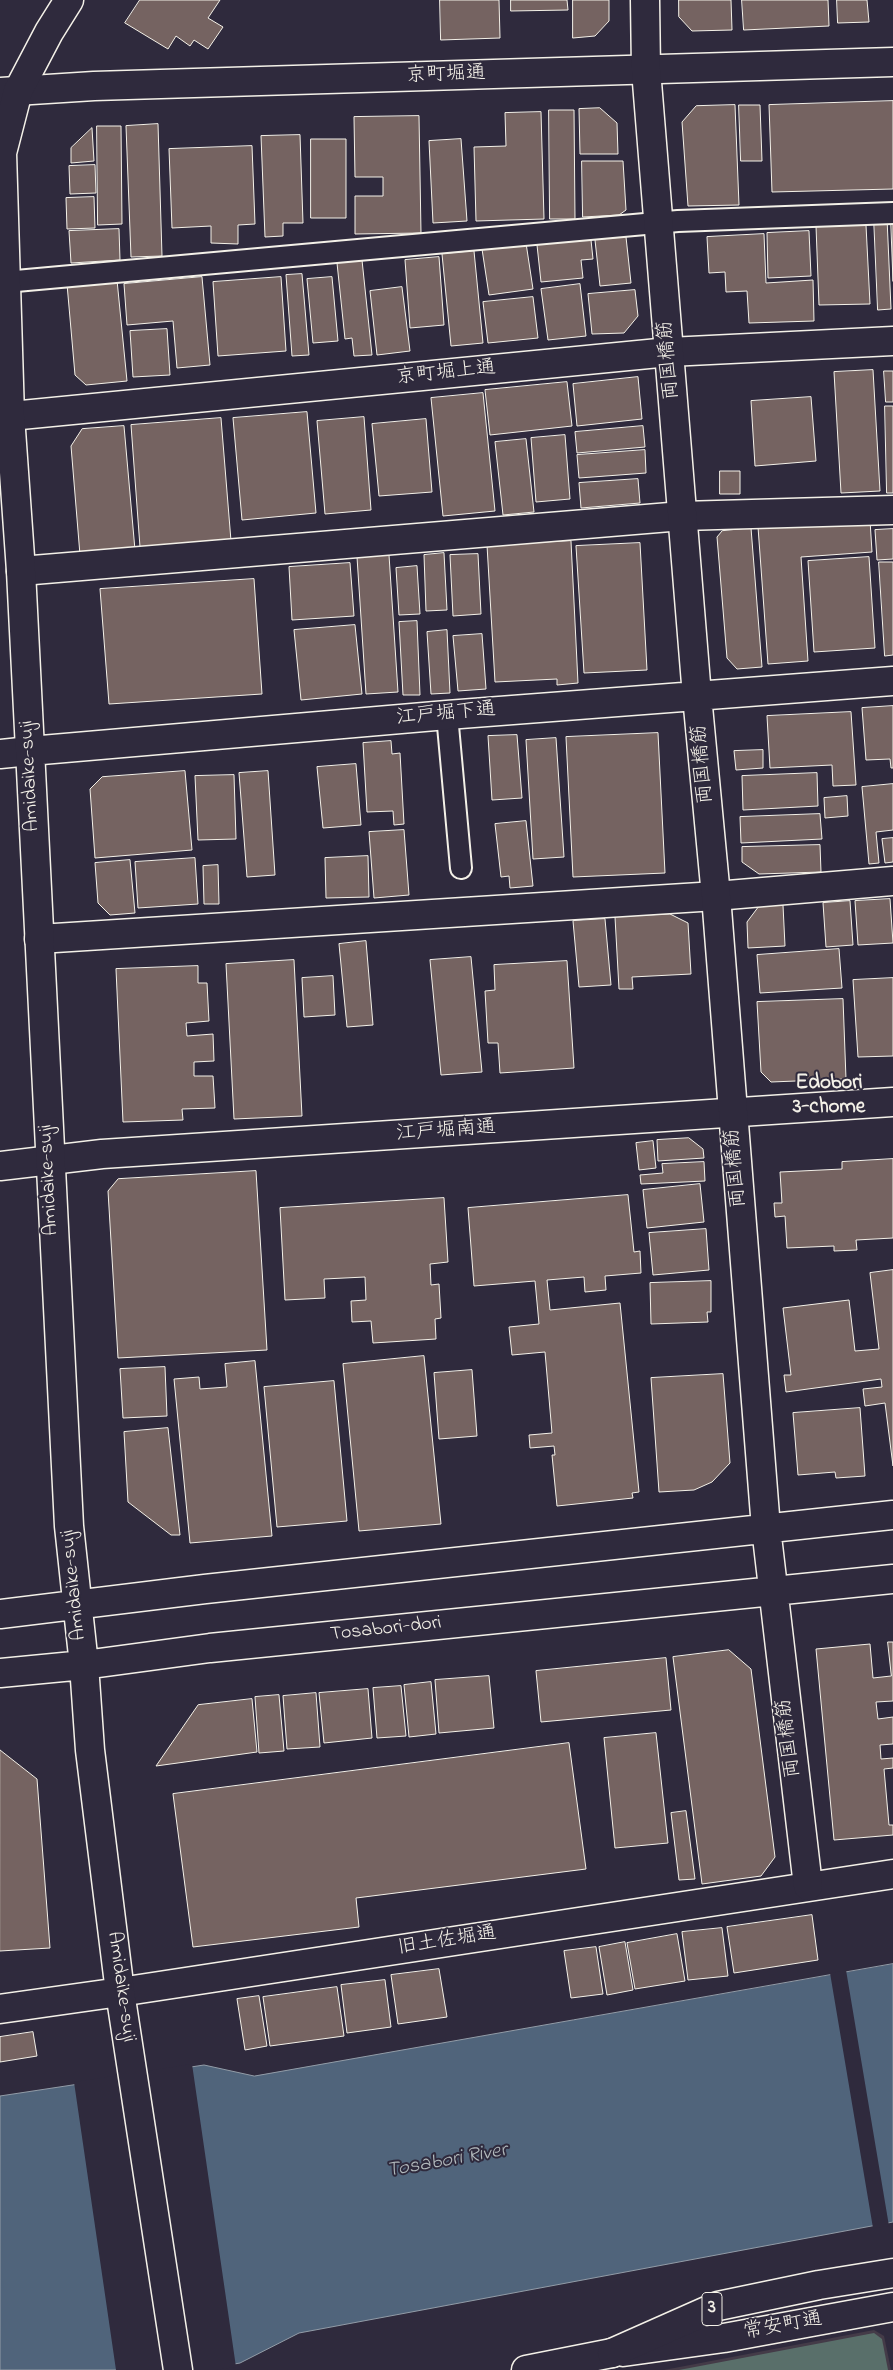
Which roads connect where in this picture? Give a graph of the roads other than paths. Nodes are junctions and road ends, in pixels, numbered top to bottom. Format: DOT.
graph roads {
  1 [pos="69,0"];
  2 [pos="645,0"];
  3 [pos="893,62"];
  4 [pos="646,70"];
  5 [pos="9,91"];
  6 [pos="893,213"];
  7 [pos="658,223"];
  8 [pos="3,267"];
  9 [pos="893,341"];
  10 [pos="669,352"];
  11 [pos="5,416"];
  12 [pos="893,510"];
  13 [pos="682,516"];
  14 [pos="21,570"];
  15 [pos="893,681"];
  16 [pos="697,696"];
  17 [pos="447,715"];
  18 [pos="30,751"];
  19 [pos="0,754"];
  20 [pos="461,868"];
  21 [pos="893,881"];
  22 [pos="716,896"];
  23 [pos="39,939"];
  24 [pos="893,1102"];
  25 [pos="732,1114"];
  26 [pos="49,1160"];
  27 [pos="0,1166"];
  28 [pos="893,1515"];
  29 [pos="766,1528"];
  30 [pos="893,1579"];
  31 [pos="772,1591"];
  32 [pos="77,1605"];
  33 [pos="0,1614"];
  34 [pos="84,1665"];
  35 [pos="0,1673"];
  36 [pos="893,1874"];
  37 [pos="808,1886"];
  38 [pos="120,1992"];
  39 [pos="0,2009"];
  40 [pos="893,2273"];
  41 [pos="893,2307"];
  42 [pos="612,2354"];
  43 [pos="178,2370"];
  44 [pos="526,2370"];
  1 -- 5 [label="main road, Amidaike-suji"];
  2 -- 4 [label="main road, 両国橋筋"];
  3 -- 4 [label="main road, 京町堀通"];
  4 -- 5 [label="main road, 京町堀通"];
  4 -- 7 [label="main road, 両国橋筋"];
  5 -- 8 [label="main road, Amidaike-suji"];
  6 -- 7 [label="lane"];
  7 -- 8 [label="lane"];
  7 -- 10 [label="main road, 両国橋筋"];
  8 -- 11 [label="main road, Amidaike-suji"];
  9 -- 10 [label="main road, 京町堀上通"];
  10 -- 11 [label="main road, 京町堀上通"];
  10 -- 13 [label="main road, 両国橋筋"];
  11 -- 14 [label="main road, Amidaike-suji"];
  12 -- 13 [label="main road"];
  13 -- 14 [label="main road"];
  13 -- 16 [label="main road, 両国橋筋"];
  14 -- 18 [label="main road, Amidaike-suji"];
  15 -- 16 [label="main road, 江戸堀下通"];
  16 -- 17 [label="main road, 江戸堀下通"];
  16 -- 22 [label="main road, 両国橋筋"];
  17 -- 18 [label="main road, 江戸堀下通"];
  17 -- 20 [label="lane"];
  18 -- 19 [label="main road, 江戸堀下通"];
  18 -- 23 [label="main road, Amidaike-suji"];
  21 -- 22 [label="main road"];
  22 -- 23 [label="main road"];
  22 -- 25 [label="main road, 両国橋筋"];
  23 -- 26 [label="main road, Amidaike-suji"];
  24 -- 25 [label="main road, 江戸堀南通"];
  25 -- 26 [label="main road, 江戸堀南通"];
  25 -- 29 [label="main road, 両国橋筋"];
  26 -- 27 [label="main road, 江戸堀南通"];
  26 -- 32 [label="main road, Amidaike-suji"];
  28 -- 29 [label="main road"];
  29 -- 31 [label="main road, 両国橋筋"];
  29 -- 32 [label="main road"];
  30 -- 31 [label="main road, Tosabori-dori"];
  31 -- 34 [label="main road, Tosabori-dori"];
  31 -- 37 [label="main road, 両国橋筋"];
  32 -- 33 [label="main road"];
  32 -- 34 [label="main road, Amidaike-suji"];
  34 -- 35 [label="main road, Tosabori-dori"];
  34 -- 38 [label="main road, Amidaike-suji"];
  36 -- 37 [label="main road, 旧土佐堀通"];
  37 -- 38 [label="main road, 旧土佐堀通"];
  38 -- 39 [label="main road, 旧土佐堀通"];
  38 -- 43 [label="main road, Amidaike-suji"];
  40 -- 42 [label="main road, 3"];
  41 -- 42 [label="main road, 常安町通"];
  42 -- 44 [label="main road, 常安町通"];
}
